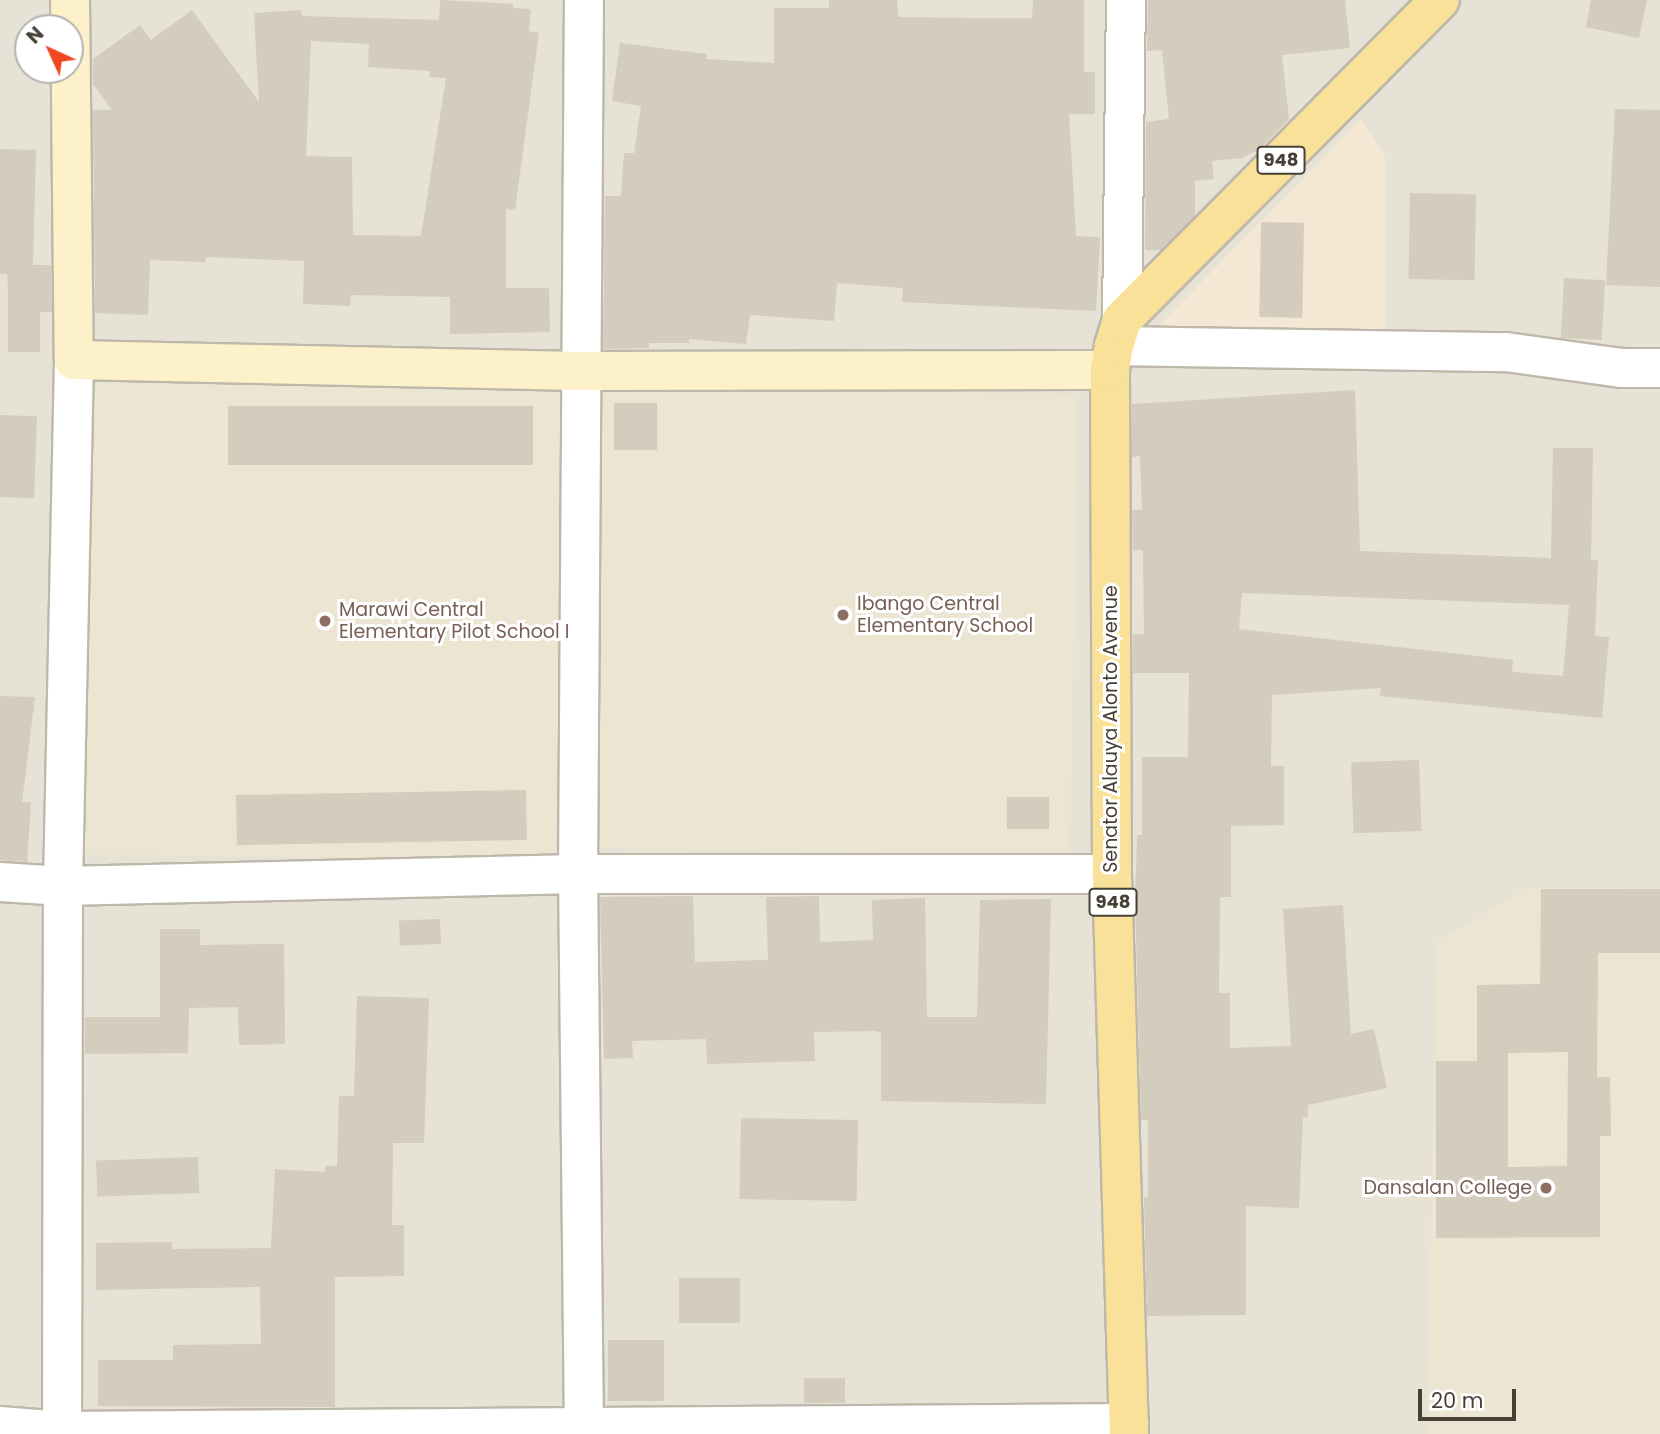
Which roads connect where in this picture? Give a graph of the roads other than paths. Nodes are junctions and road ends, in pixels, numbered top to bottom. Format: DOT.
graph roads {
  1 [pos="70,0"];
  2 [pos="584,0"];
  3 [pos="1126,0"];
  4 [pos="1440,0"];
  5 [pos="1115,345"];
  6 [pos="74,360"];
  7 [pos="1660,368"];
  8 [pos="579,371"];
  9 [pos="578,874"];
  10 [pos="1112,874"];
  11 [pos="0,882"];
  12 [pos="63,886"];
  13 [pos="0,1426"];
  14 [pos="1129,1428"];
  15 [pos="584,1429"];
  16 [pos="62,1432"];
  1 -- 6 [label="main road"];
  2 -- 8 [label="street"];
  3 -- 5 [label="street"];
  4 -- 5 [label="main road, 948"];
  5 -- 7 [label="street"];
  5 -- 8 [label="main road"];
  5 -- 10 [label="main road, Senator Alauya Alonto Avenue / 948"];
  6 -- 8 [label="main road"];
  6 -- 12 [label="street"];
  8 -- 9 [label="street"];
  9 -- 10 [label="street"];
  9 -- 12 [label="street"];
  9 -- 15 [label="street"];
  10 -- 14 [label="main road, Senator Alauya Alonto Avenue / 948"];
  11 -- 12 [label="street"];
  12 -- 16 [label="street"];
  13 -- 16 [label="street"];
  14 -- 15 [label="street"];
  15 -- 16 [label="street"];
}
